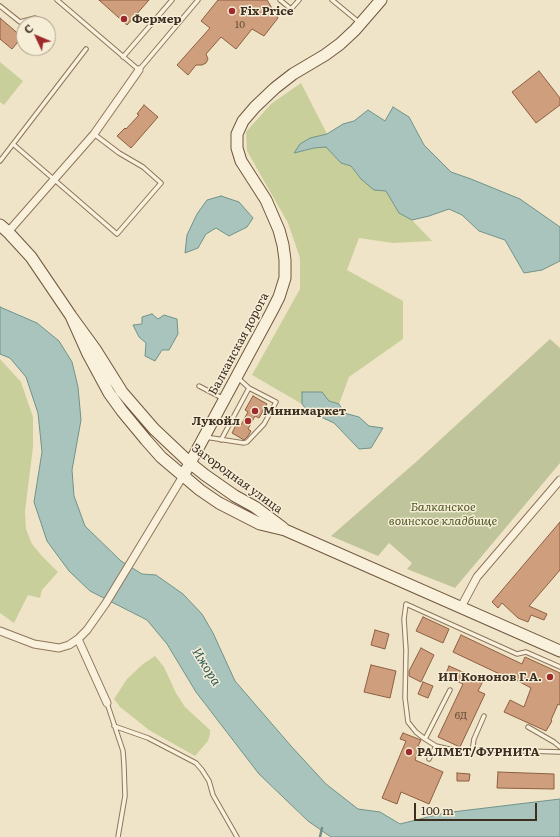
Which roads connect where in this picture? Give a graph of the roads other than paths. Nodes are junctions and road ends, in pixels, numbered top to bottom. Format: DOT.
graph roads {
  1 [pos="57,0"];
  2 [pos="172,0"];
  3 [pos="198,0"];
  4 [pos="280,0"];
  5 [pos="299,0"];
  6 [pos="332,0"];
  7 [pos="381,0"];
  8 [pos="0,6"];
  9 [pos="16,19"];
  10 [pos="361,24"];
  11 [pos="86,49"];
  12 [pos="123,57"];
  13 [pos="138,70"];
  14 [pos="94,134"];
  15 [pos="13,144"];
  16 [pos="0,161"];
  17 [pos="55,179"];
  18 [pos="4,228"];
  19 [pos="71,316"];
  20 [pos="237,377"];
  21 [pos="199,386"];
  22 [pos="250,388"];
  23 [pos="225,400"];
  24 [pos="204,437"];
  25 [pos="221,440"];
  26 [pos="190,463"];
  27 [pos="183,476"];
  28 [pos="560,480"];
  29 [pos="285,530"];
  30 [pos="461,608"];
  31 [pos="0,631"];
  32 [pos="78,639"];
  33 [pos="560,651"];
  34 [pos="560,668"];
  35 [pos="450,690"];
  36 [pos="107,704"];
  37 [pos="484,716"];
  38 [pos="114,726"];
  39 [pos="528,727"];
  40 [pos="425,740"];
  41 [pos="436,746"];
  42 [pos="560,747"];
  43 [pos="472,752"];
  44 [pos="560,752"];
  45 [pos="429,759"];
  46 [pos="118,837"];
  47 [pos="237,837"];
  1 -- 12 [label="lane"];
  2 -- 12 [label="lane"];
  3 -- 13 [label="lane"];
  4 -- 5 [label="lane"];
  6 -- 10 [label="lane"];
  7 -- 10 [label="main road, Балканская дорога"];
  8 -- 9 [label="lane"];
  10 -- 20 [label="main road, Балканская дорога"];
  11 -- 15 [label="lane"];
  12 -- 13 [label="lane"];
  13 -- 14 [label="street"];
  14 -- 17 [label="street"];
  14 -- 17 [label="lane"];
  15 -- 16 [label="lane"];
  15 -- 17 [label="lane"];
  17 -- 18 [label="street"];
  18 -- 19 [label="main road, Загородная улица"];
  19 -- 26 [label="main road, Загородная улица"];
  19 -- 27 [label="main road, Загородная улица"];
  20 -- 22 [label="lane"];
  20 -- 23 [label="main road, Балканская дорога"];
  21 -- 23 [label="lane"];
  22 -- 25 [label="lane"];
  22 -- 25 [label="lane"];
  23 -- 24 [label="main road, Балканская дорога"];
  24 -- 25 [label="lane"];
  24 -- 26 [label="main road, Балканская дорога"];
  26 -- 27 [label="main road, Балканская дорога"];
  26 -- 29 [label="main road, Загородная улица"];
  27 -- 29 [label="main road, Загородная улица"];
  27 -- 32 [label="street, Балканская дорога"];
  28 -- 30 [label="street"];
  29 -- 30 [label="main road, Загородная улица"];
  30 -- 33 [label="main road, Загородная улица"];
  31 -- 32 [label="street"];
  32 -- 36 [label="street"];
  34 -- 40 [label="lane"];
  35 -- 40 [label="lane"];
  36 -- 38 [label="lane"];
  37 -- 43 [label="lane"];
  38 -- 46 [label="lane"];
  38 -- 47 [label="lane"];
  39 -- 42 [label="lane"];
  40 -- 41 [label="lane"];
  41 -- 43 [label="lane"];
  41 -- 45 [label="lane"];
  43 -- 44 [label="lane"];
}
